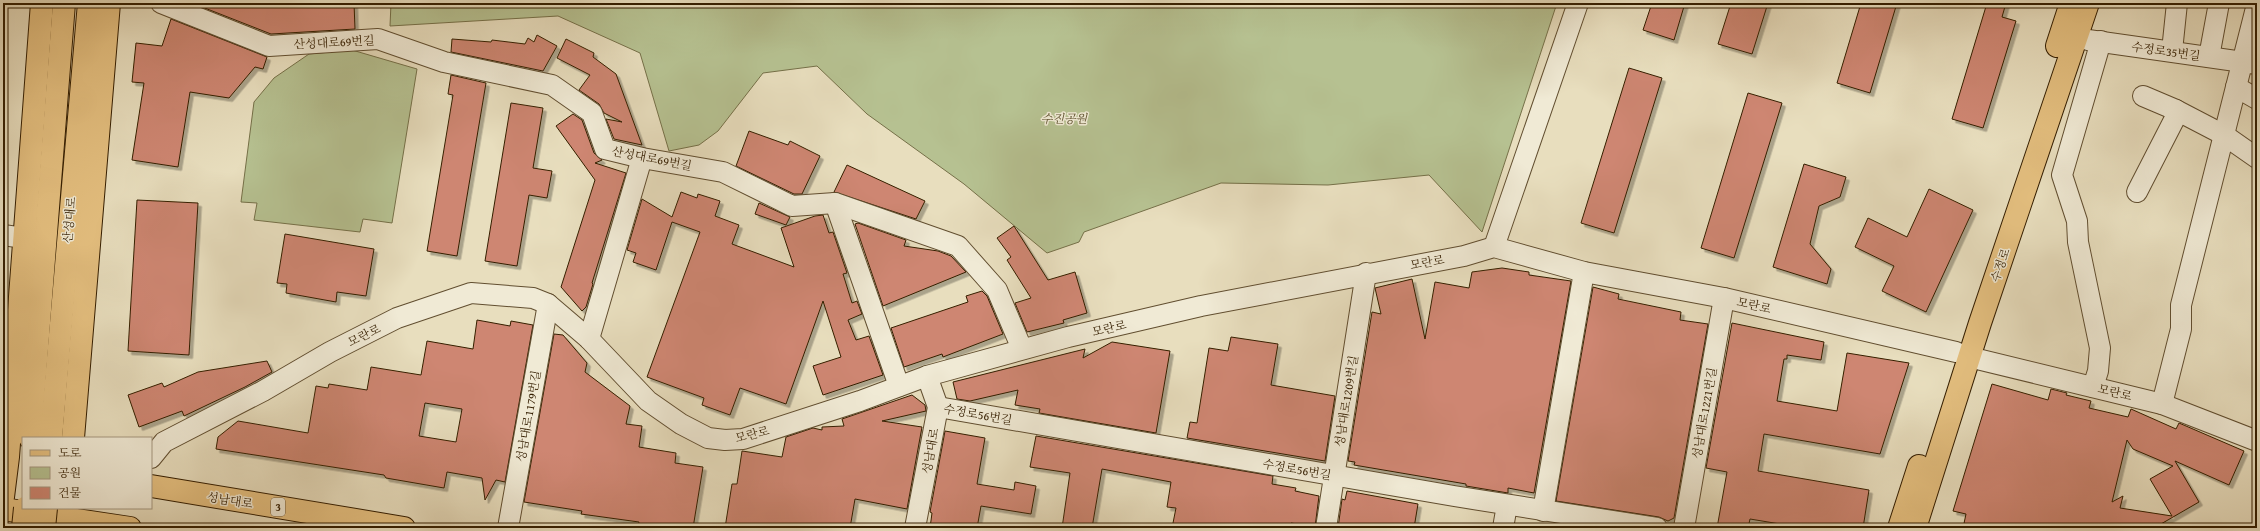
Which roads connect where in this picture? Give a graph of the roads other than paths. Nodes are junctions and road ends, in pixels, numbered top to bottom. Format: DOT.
graph roads {
  1 [pos="42,3"];
  2 [pos="64,3"];
  3 [pos="89,3"];
  4 [pos="109,3"];
  5 [pos="161,3"];
  6 [pos="1578,3"];
  7 [pos="2071,3"];
  8 [pos="2088,3"];
  9 [pos="2177,3"];
  10 [pos="2219,3"];
  11 [pos="2257,4"];
  12 [pos="2076,38"];
  13 [pos="2101,42"];
  14 [pos="2172,52"];
  15 [pos="2209,57"];
  16 [pos="2250,63"];
  17 [pos="2236,87"];
  18 [pos="2143,96"];
  19 [pos="2257,99"];
  20 [pos="2176,110"];
  21 [pos="2224,135"];
  22 [pos="642,158"];
  23 [pos="2257,158"];
  24 [pos="2137,192"];
  25 [pos="835,203"];
  26 [pos="13,236"];
  27 [pos="1494,247"];
  28 [pos="1584,272"];
  29 [pos="1366,273"];
  30 [pos="1724,298"];
  31 [pos="548,304"];
  32 [pos="589,339"];
  33 [pos="1022,349"];
  34 [pos="1962,355"];
  35 [pos="927,376"];
  36 [pos="899,386"];
  37 [pos="2093,387"];
  38 [pos="2162,404"];
  39 [pos="938,407"];
  40 [pos="30,437"];
  41 [pos="51,437"];
  42 [pos="72,437"];
  43 [pos="2256,437"];
  44 [pos="152,457"];
  45 [pos="11,458"];
  46 [pos="1334,476"];
  47 [pos="152,486"];
  48 [pos="3,497"];
  49 [pos="1506,505"];
  50 [pos="3,509"];
  51 [pos="25,509"];
  52 [pos="46,509"];
  53 [pos="1543,511"];
  54 [pos="65,518"];
  55 [pos="23,528"];
  56 [pos="44,528"];
  57 [pos="130,528"];
  58 [pos="404,528"];
  59 [pos="508,528"];
  60 [pos="915,528"];
  61 [pos="1326,528"];
  62 [pos="1503,528"];
  63 [pos="1657,528"];
  64 [pos="1684,528"];
  65 [pos="1899,528"];
  66 [pos="1915,528"];
  1 -- 26 [label="main road"];
  2 -- 40 [label="main road, 산성대로"];
  3 -- 41 [label="main road, 산성대로"];
  4 -- 42 [label="main road"];
  5 -- 22 [label="street, 산성대로69번길"];
  6 -- 27 [label="street"];
  7 -- 34 [label="main road, 수정로"];
  8 -- 12 [label="main road, 수정로"];
  9 -- 14 [label="street"];
  10 -- 15 [label="street"];
  11 -- 16 [label="street"];
  12 -- 13 [label="street, 수정로35번길"];
  12 -- 34 [label="main road, 수정로"];
  13 -- 14 [label="street, 수정로35번길"];
  13 -- 37 [label="street"];
  14 -- 15 [label="street, 수정로35번길"];
  15 -- 16 [label="street, 수정로35번길"];
  16 -- 17 [label="street"];
  17 -- 19 [label="street"];
  17 -- 21 [label="street"];
  18 -- 20 [label="street"];
  20 -- 21 [label="street"];
  20 -- 24 [label="street"];
  21 -- 23 [label="street"];
  21 -- 38 [label="street"];
  22 -- 25 [label="street, 산성대로69번길"];
  22 -- 32 [label="street"];
  25 -- 33 [label="street, 산성대로69번길"];
  25 -- 36 [label="street"];
  26 -- 45 [label="main road"];
  27 -- 28 [label="street, 모란로"];
  27 -- 29 [label="street, 모란로"];
  28 -- 30 [label="street, 모란로"];
  28 -- 53 [label="street"];
  29 -- 33 [label="street, 모란로"];
  29 -- 46 [label="street, 성남대로1209번길"];
  30 -- 34 [label="street, 모란로"];
  30 -- 64 [label="street, 성남대로1221번길"];
  31 -- 32 [label="street, 모란로"];
  31 -- 44 [label="street, 모란로"];
  31 -- 59 [label="street, 성남대로1179번길"];
  32 -- 36 [label="street, 모란로"];
  33 -- 35 [label="street, 모란로"];
  34 -- 37 [label="street, 모란로"];
  34 -- 65 [label="main road, 수정로"];
  34 -- 66 [label="main road, 수정로"];
  35 -- 36 [label="street, 모란로"];
  35 -- 39 [label="street"];
  37 -- 38 [label="street, 모란로"];
  38 -- 43 [label="street, 모란로"];
  39 -- 46 [label="street, 수정로56번길"];
  39 -- 60 [label="street, 성남대로"];
  45 -- 48 [label="main road"];
  46 -- 49 [label="street, 수정로56번길"];
  46 -- 61 [label="street, 성남대로1209번길"];
  47 -- 58 [label="main road, 성남대로 / 3"];
  49 -- 53 [label="street, 수정로56번길"];
  49 -- 62 [label="street"];
  50 -- 54 [label="main road"];
  51 -- 55 [label="main road, bridge"];
  52 -- 56 [label="main road, bridge"];
  53 -- 63 [label="street, 수정로56번길"];
  54 -- 57 [label="main road"];
}
